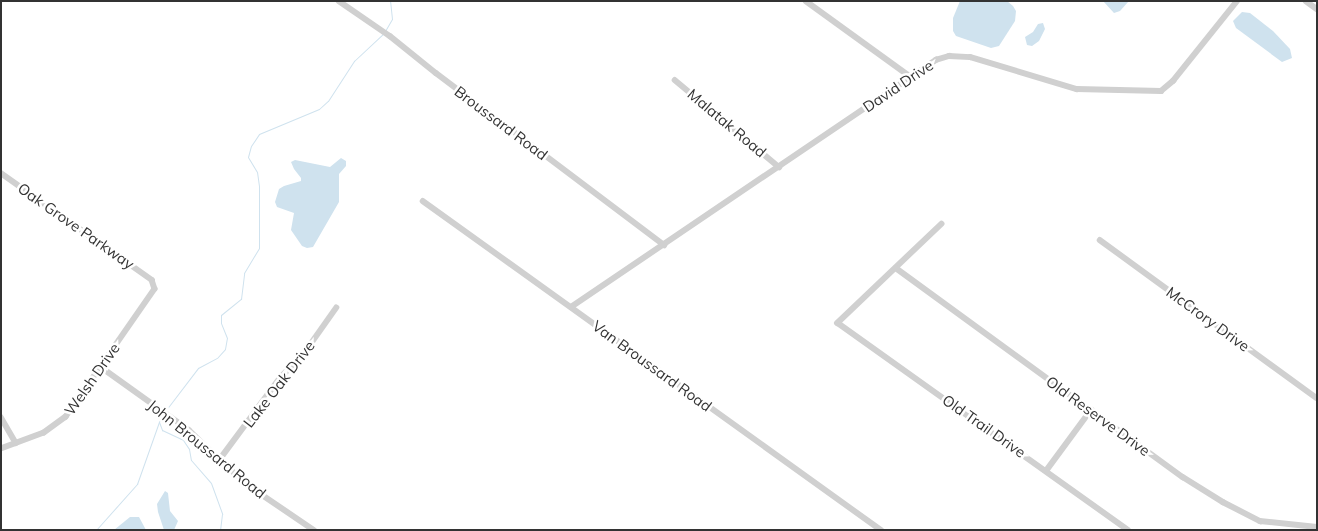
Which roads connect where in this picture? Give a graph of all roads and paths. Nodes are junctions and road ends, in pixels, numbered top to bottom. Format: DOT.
graph roads {
  1 [pos="339,1"];
  2 [pos="806,1"];
  3 [pos="1237,1"];
  4 [pos="1306,1"];
  5 [pos="1317,9"];
  6 [pos="911,77"];
  7 [pos="675,80"];
  8 [pos="779,167"];
  9 [pos="1,173"];
  10 [pos="423,201"];
  11 [pos="942,224"];
  12 [pos="1100,240"];
  13 [pos="664,245"];
  14 [pos="896,268"];
  15 [pos="152,280"];
  16 [pos="571,307"];
  17 [pos="336,308"];
  18 [pos="101,367"];
  19 [pos="1317,398"];
  20 [pos="1091,410"];
  21 [pos="1,417"];
  22 [pos="16,443"];
  23 [pos="1,449"];
  24 [pos="220,459"];
  25 [pos="1046,471"];
  26 [pos="1317,527"];
  27 [pos="314,530"];
  28 [pos="881,530"];
  29 [pos="1128,530"];
  1 -- 13 [label="street, Broussard Road"];
  2 -- 6 [label="street"];
  3 -- 6 [label="street, David Drive"];
  4 -- 5 [label="street"];
  6 -- 8 [label="street, David Drive"];
  7 -- 8 [label="street, Malatak Road"];
  8 -- 13 [label="street, David Drive"];
  9 -- 15 [label="street, Oak Grove Parkway"];
  10 -- 16 [label="street, Van Broussard Road"];
  11 -- 14 [label="street"];
  12 -- 19 [label="street, McCrory Drive"];
  13 -- 16 [label="street, David Drive"];
  14 -- 20 [label="street, Old Reserve Drive"];
  14 -- 25 [label="street, Old Trail Drive"];
  15 -- 18 [label="street, Welsh Drive"];
  16 -- 28 [label="street, Van Broussard Road"];
  17 -- 24 [label="street, Lake Oak Drive"];
  18 -- 22 [label="street, Welsh Drive"];
  18 -- 24 [label="street, John Broussard Road"];
  20 -- 25 [label="street"];
  20 -- 26 [label="street, Old Reserve Drive"];
  21 -- 22 [label="street"];
  22 -- 23 [label="street, Welsh Drive"];
  24 -- 27 [label="street, John Broussard Road"];
  25 -- 29 [label="street, Old Trail Drive"];
}
